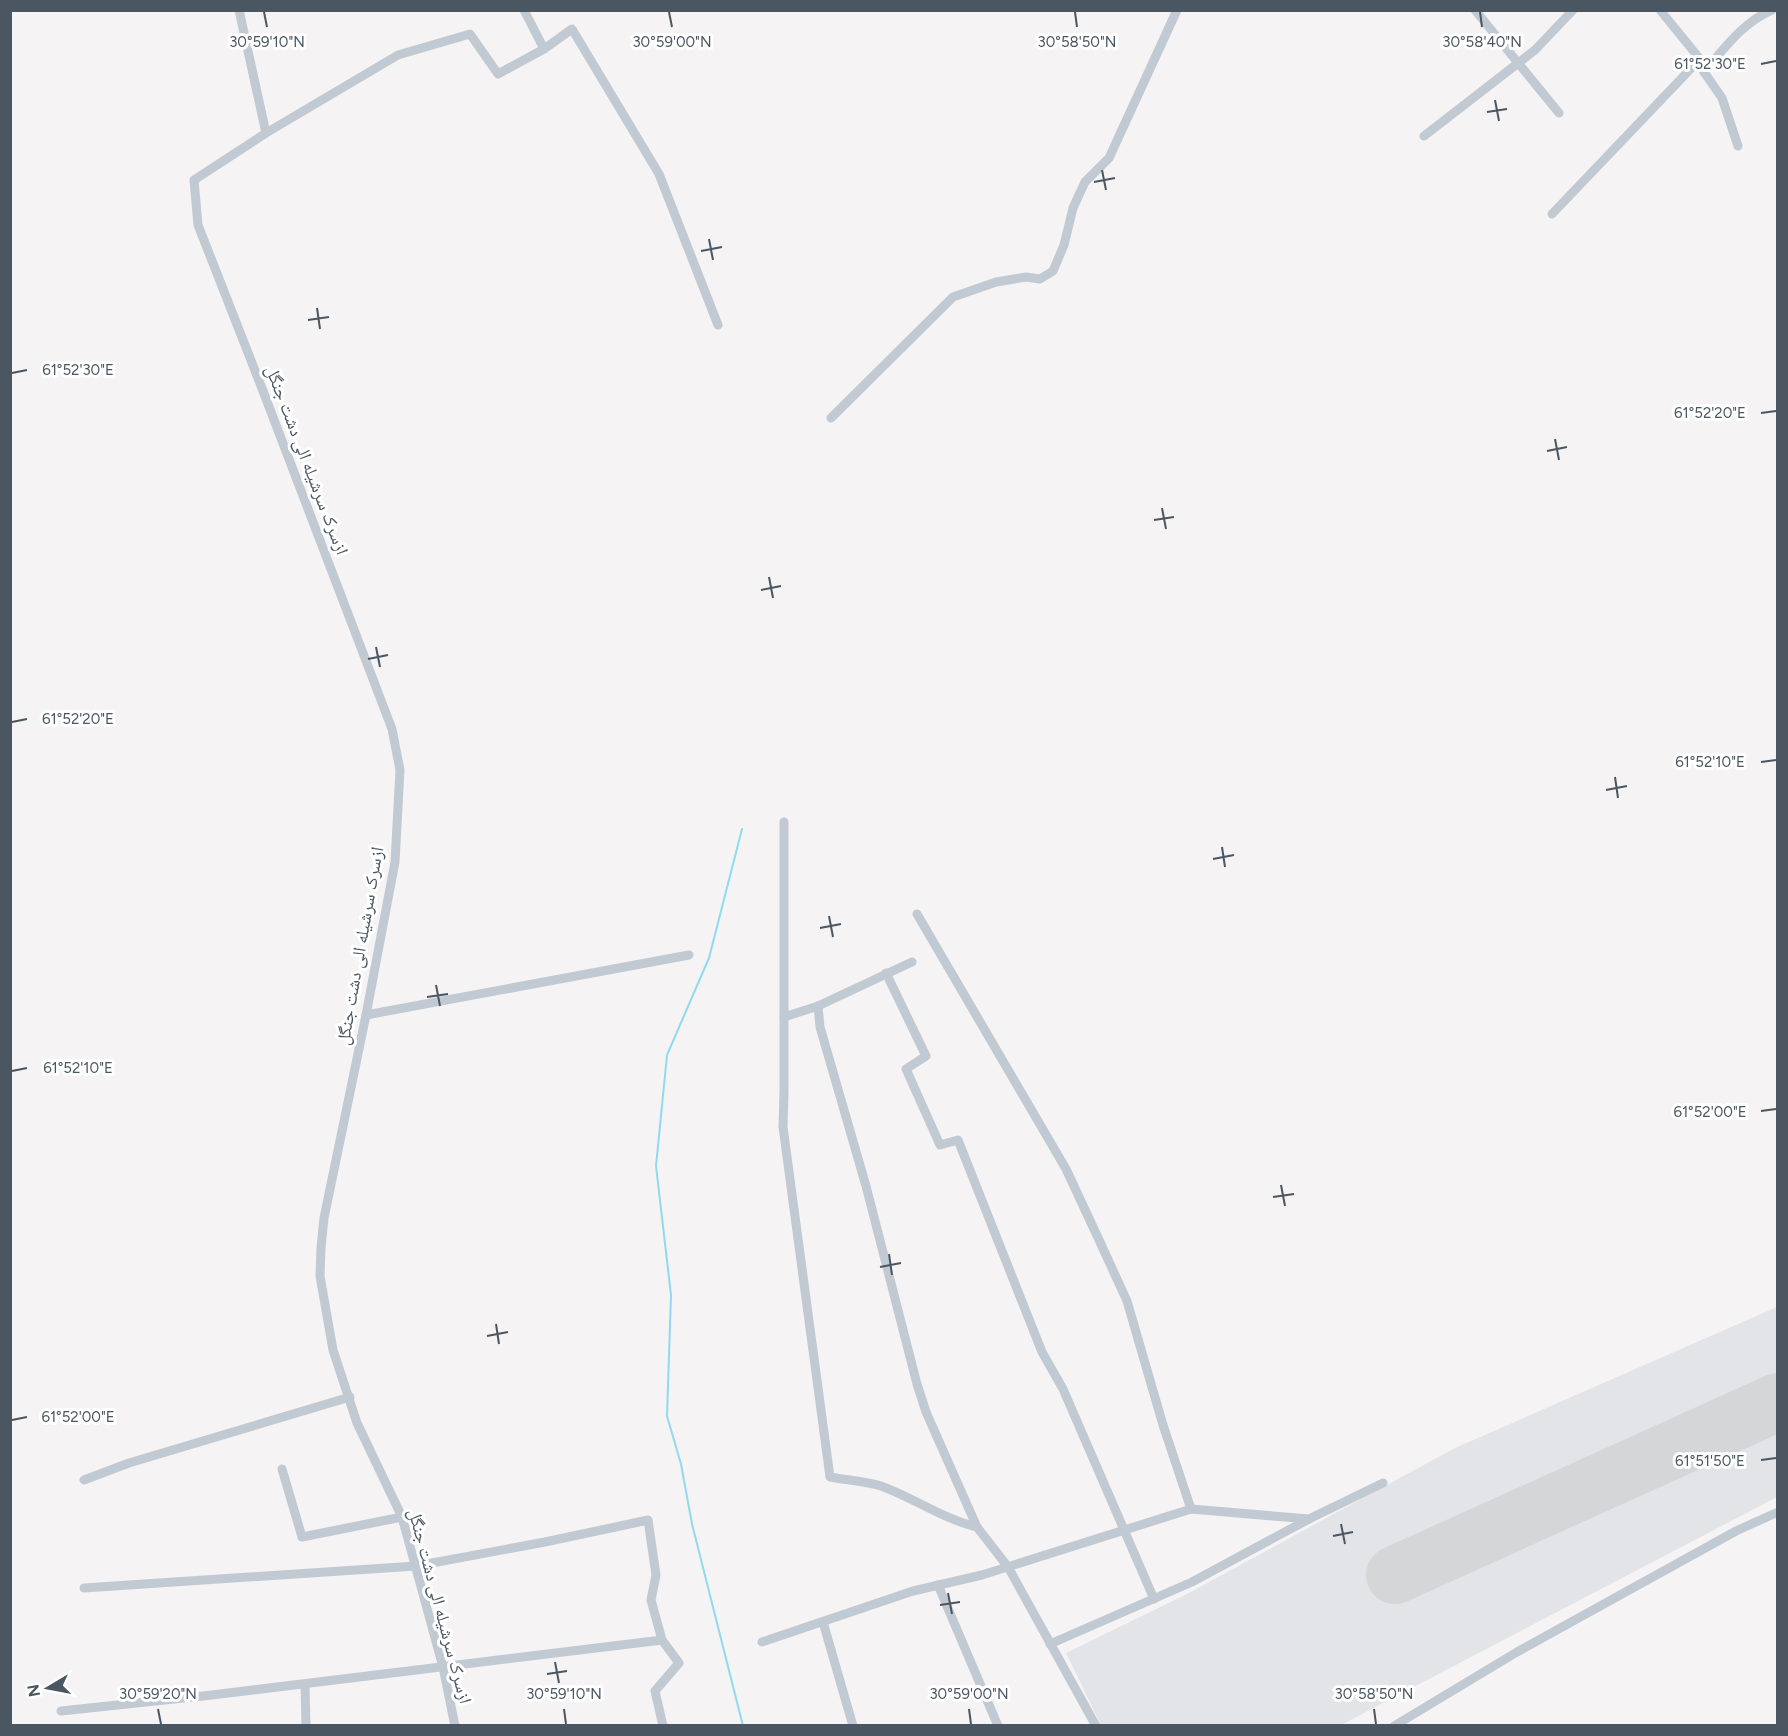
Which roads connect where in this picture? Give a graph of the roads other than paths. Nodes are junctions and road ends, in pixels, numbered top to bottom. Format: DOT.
graph roads {
  1 [pos="239,10"];
  2 [pos="524,10"];
  3 [pos="1177,10"];
  4 [pos="1475,10"];
  5 [pos="1574,10"];
  6 [pos="1660,10"];
  7 [pos="1772,10"];
  8 [pos="544,49"];
  9 [pos="1700,58"];
  10 [pos="1517,64"];
  11 [pos="1704,72"];
  12 [pos="1558,112"];
  13 [pos="266,133"];
  14 [pos="1424,136"];
  15 [pos="1738,146"];
  16 [pos="1552,214"];
  17 [pos="718,325"];
  18 [pos="831,418"];
  19 [pos="784,822"];
  20 [pos="917,914"];
  21 [pos="689,955"];
  22 [pos="912,962"];
  23 [pos="886,973"];
  24 [pos="818,1006"];
  25 [pos="366,1015"];
  26 [pos="784,1017"];
  27 [pos="350,1398"];
  28 [pos="282,1469"];
  29 [pos="84,1480"];
  30 [pos="1383,1483"];
  31 [pos="1191,1509"];
  32 [pos="1778,1512"];
  33 [pos="402,1516"];
  34 [pos="1309,1519"];
  35 [pos="977,1527"];
  36 [pos="1124,1530"];
  37 [pos="416,1566"];
  38 [pos="1008,1568"];
  39 [pos="938,1585"];
  40 [pos="84,1588"];
  41 [pos="1154,1599"];
  42 [pos="823,1622"];
  43 [pos="662,1640"];
  44 [pos="762,1642"];
  45 [pos="1050,1644"];
  46 [pos="443,1667"];
  47 [pos="304,1684"];
  48 [pos="61,1711"];
  49 [pos="306,1725"];
  50 [pos="455,1725"];
  51 [pos="663,1725"];
  52 [pos="853,1725"];
  53 [pos="999,1725"];
  54 [pos="1096,1725"];
  55 [pos="1394,1725"];
  1 -- 13 [label="street"];
  2 -- 8 [label="street"];
  3 -- 18 [label="street"];
  4 -- 10 [label="street"];
  5 -- 10 [label="street"];
  6 -- 9 [label="street"];
  7 -- 11 [label="street"];
  8 -- 13 [label="street"];
  8 -- 17 [label="street"];
  9 -- 11 [label="street"];
  9 -- 16 [label="street"];
  10 -- 12 [label="street"];
  10 -- 14 [label="street"];
  11 -- 15 [label="street"];
  13 -- 25 [label="street, ازسرک سرشیله الی دشت جنگل"];
  19 -- 26 [label="street"];
  20 -- 31 [label="street"];
  21 -- 25 [label="street"];
  22 -- 23 [label="street"];
  23 -- 24 [label="street"];
  23 -- 36 [label="street"];
  24 -- 26 [label="street"];
  24 -- 35 [label="street"];
  25 -- 27 [label="street, ازسرک سرشیله الی دشت جنگل"];
  26 -- 35 [label="street"];
  27 -- 29 [label="street"];
  27 -- 33 [label="street, ازسرک سرشیله الی دشت جنگل"];
  28 -- 33 [label="street"];
  30 -- 34 [label="street"];
  31 -- 34 [label="street"];
  31 -- 36 [label="street"];
  32 -- 55 [label="street"];
  33 -- 37 [label="street, ازسرک سرشیله الی دشت جنگل"];
  34 -- 41 [label="street"];
  35 -- 38 [label="street"];
  36 -- 38 [label="street"];
  36 -- 41 [label="street"];
  37 -- 40 [label="street"];
  37 -- 43 [label="street"];
  37 -- 46 [label="street, ازسرک سرشیله الی دشت جنگل"];
  38 -- 39 [label="street"];
  38 -- 45 [label="street"];
  39 -- 42 [label="street"];
  39 -- 53 [label="street"];
  41 -- 45 [label="street"];
  42 -- 44 [label="street"];
  42 -- 52 [label="street"];
  43 -- 46 [label="street"];
  43 -- 51 [label="street"];
  45 -- 54 [label="street"];
  46 -- 47 [label="street"];
  46 -- 50 [label="street, ازسرک سرشیله الی دشت جنگل"];
  47 -- 48 [label="street"];
  47 -- 49 [label="street"];
}
